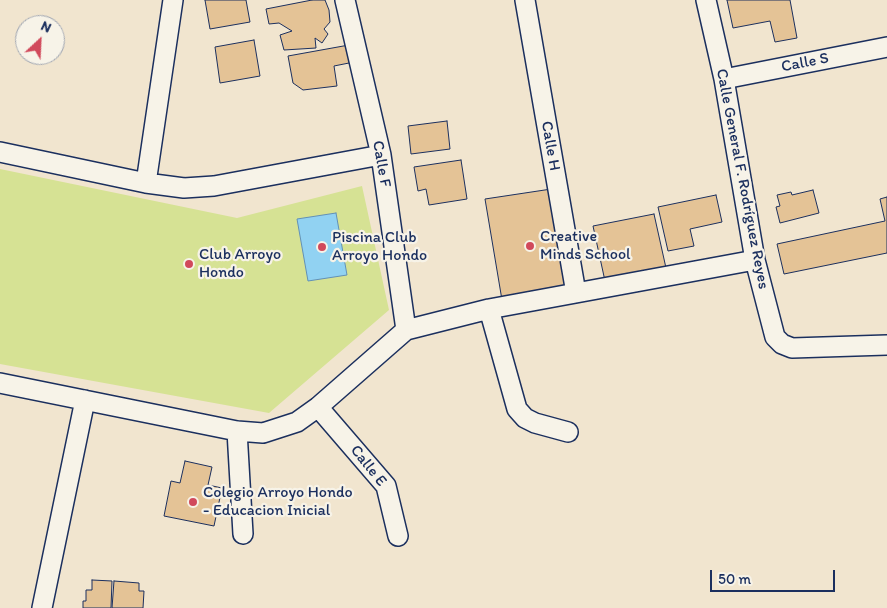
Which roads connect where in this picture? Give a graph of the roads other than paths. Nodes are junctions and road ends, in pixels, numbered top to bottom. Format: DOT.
graph roads {
  1 [pos="173,0"];
  2 [pos="345,0"];
  3 [pos="525,0"];
  4 [pos="706,0"];
  5 [pos="887,47"];
  6 [pos="724,79"];
  7 [pos="0,152"];
  8 [pos="380,155"];
  9 [pos="146,183"];
  10 [pos="755,260"];
  11 [pos="576,293"];
  12 [pos="488,309"];
  13 [pos="406,330"];
  14 [pos="887,345"];
  15 [pos="0,382"];
  16 [pos="85,400"];
  17 [pos="318,407"];
  18 [pos="237,431"];
  19 [pos="568,432"];
  20 [pos="243,534"];
  21 [pos="398,536"];
  22 [pos="42,608"];
  1 -- 9 [label="street"];
  2 -- 8 [label="street, Calle F"];
  3 -- 11 [label="street, Calle H"];
  4 -- 6 [label="street, Calle General F. Rodríguez Reyes"];
  5 -- 6 [label="street, Calle S"];
  6 -- 10 [label="street, Calle General F. Rodríguez Reyes"];
  7 -- 9 [label="street"];
  8 -- 9 [label="street"];
  8 -- 13 [label="street, Calle F"];
  10 -- 11 [label="street"];
  10 -- 14 [label="street, Calle General F. Rodríguez Reyes"];
  11 -- 12 [label="street"];
  12 -- 13 [label="street"];
  12 -- 19 [label="street"];
  13 -- 17 [label="street"];
  15 -- 16 [label="street"];
  16 -- 18 [label="street"];
  16 -- 22 [label="street"];
  17 -- 18 [label="street"];
  17 -- 21 [label="street, Calle E"];
  18 -- 20 [label="street"];
}
